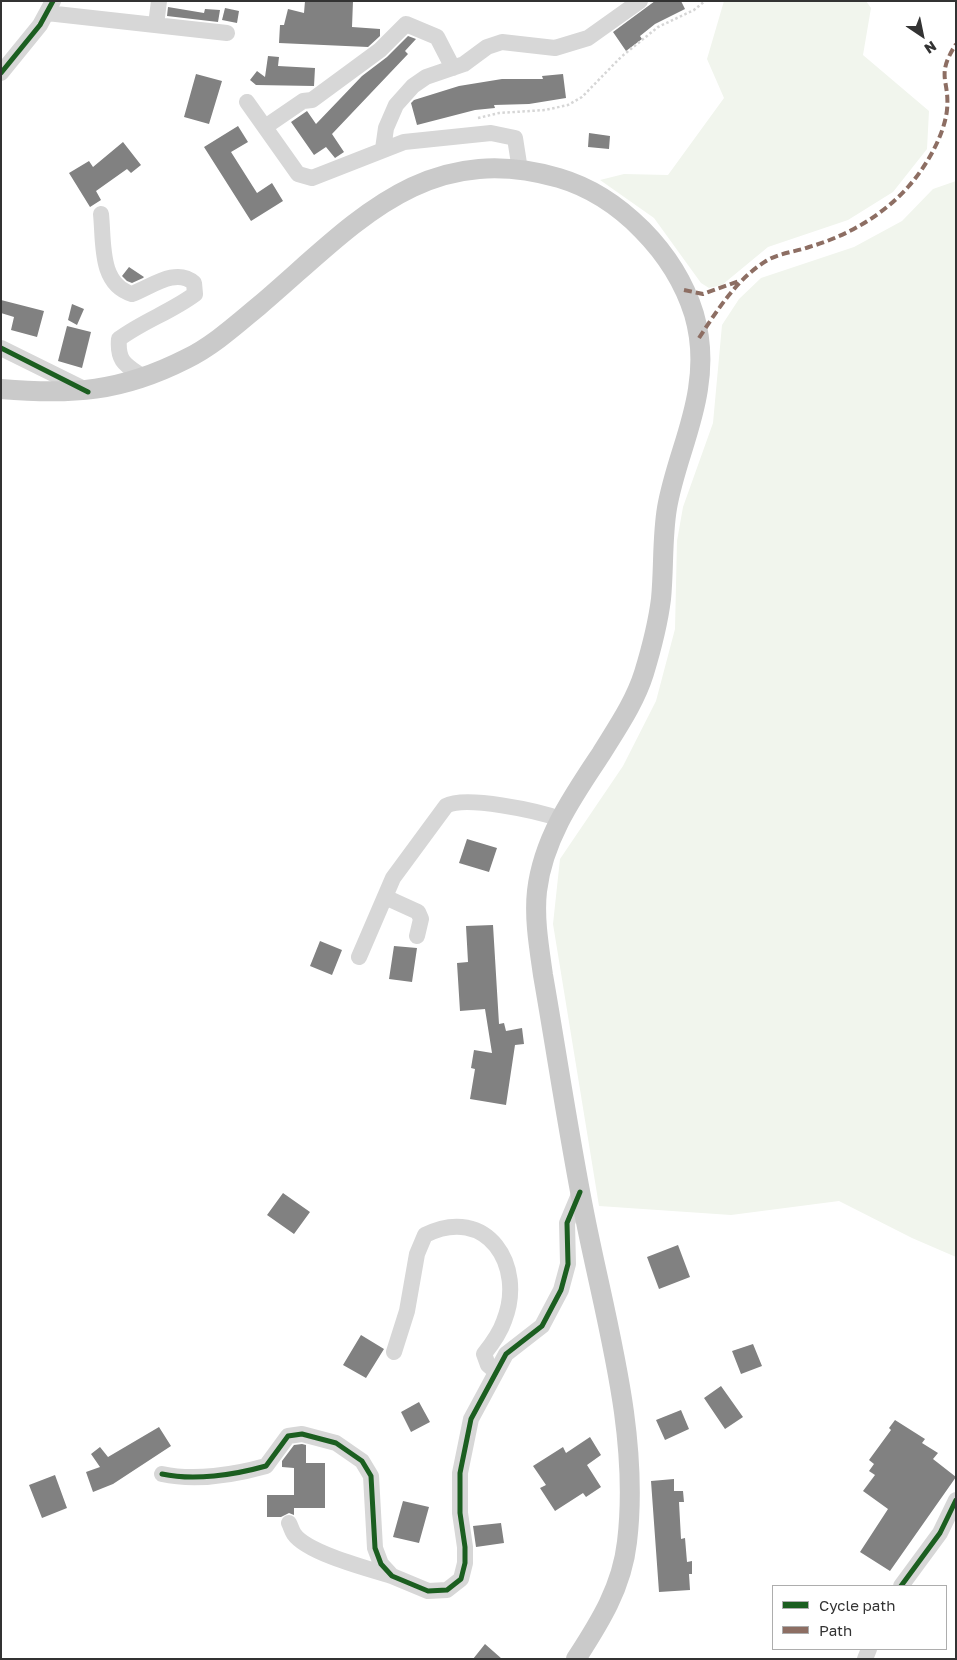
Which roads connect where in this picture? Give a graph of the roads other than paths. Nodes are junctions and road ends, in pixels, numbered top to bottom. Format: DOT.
graph roads {
  1 [pos="159,1"];
  2 [pos="640,1"];
  3 [pos="50,7"];
  4 [pos="156,25"];
  5 [pos="227,34"];
  6 [pos="453,68"];
  7 [pos="1,73"];
  8 [pos="247,102"];
  9 [pos="264,127"];
  10 [pos="383,149"];
  11 [pos="520,170"];
  12 [pos="101,214"];
  13 [pos="1,348"];
  14 [pos="143,377"];
  15 [pos="1,389"];
  16 [pos="88,392"];
  17 [pos="560,819"];
  18 [pos="385,897"];
  19 [pos="417,936"];
  20 [pos="359,957"];
  21 [pos="580,1192"];
  22 [pos="394,1352"];
  23 [pos="494,1371"];
  24 [pos="162,1474"];
  25 [pos="956,1500"];
  26 [pos="289,1523"];
  27 [pos="392,1576"];
  28 [pos="902,1585"];
  29 [pos="576,1659"];
  1 -- 4 [label="street"];
  2 -- 6 [label="street"];
  3 -- 4 [label="street"];
  3 -- 7 [label="street"];
  4 -- 5 [label="street"];
  6 -- 9 [label="street"];
  6 -- 10 [label="street"];
  8 -- 9 [label="street"];
  9 -- 10 [label="street"];
  10 -- 11 [label="street"];
  11 -- 14 [label="main road"];
  11 -- 17 [label="main road"];
  12 -- 14 [label="street"];
  13 -- 16 [label="street"];
  14 -- 16 [label="main road"];
  15 -- 16 [label="main road"];
  17 -- 18 [label="street"];
  17 -- 21 [label="main road"];
  18 -- 19 [label="street"];
  18 -- 20 [label="street"];
  21 -- 23 [label="street"];
  21 -- 29 [label="main road"];
  22 -- 23 [label="street"];
  23 -- 27 [label="street"];
  24 -- 27 [label="street"];
  25 -- 28 [label="street"];
  26 -- 27 [label="street"];
}
